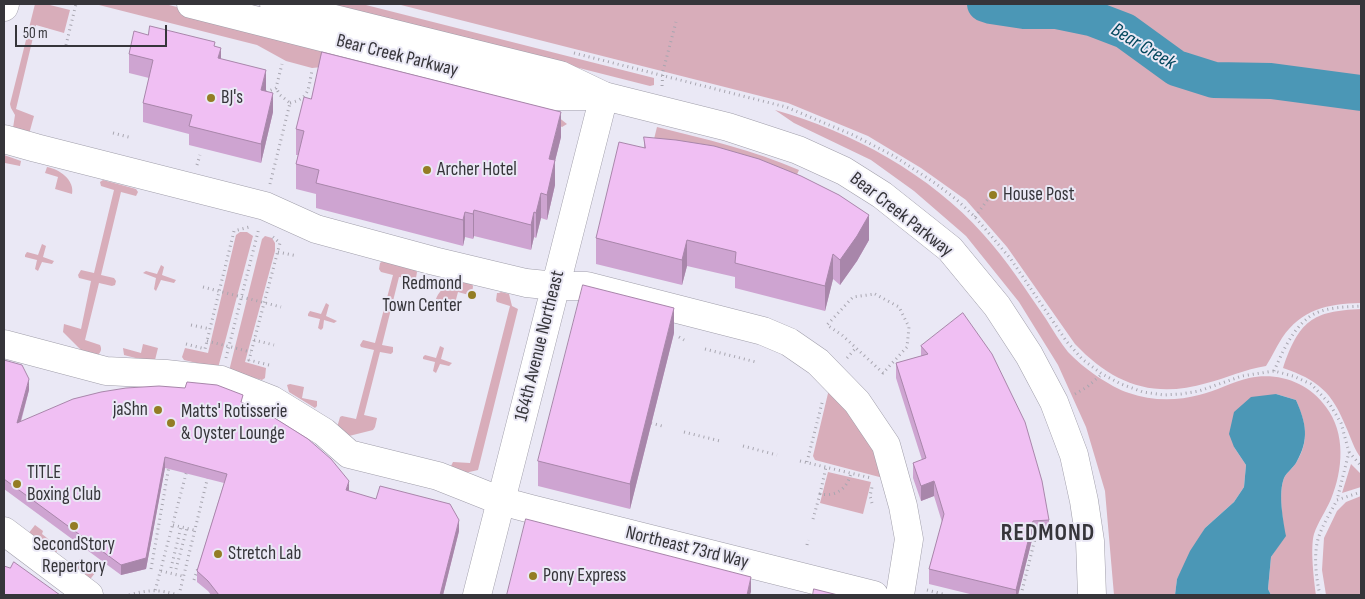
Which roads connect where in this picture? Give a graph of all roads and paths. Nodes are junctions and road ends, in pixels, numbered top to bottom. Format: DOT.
graph roads {
  1 [pos="5,4"];
  2 [pos="76,4"];
  3 [pos="191,4"];
  4 [pos="274,4"];
  5 [pos="4,8"];
  6 [pos="676,22"];
  7 [pos="66,45"];
  8 [pos="282,64"];
  9 [pos="312,70"];
  10 [pos="662,86"];
  11 [pos="276,88"];
  12 [pos="265,92"];
  13 [pos="604,96"];
  14 [pos="290,103"];
  15 [pos="113,133"];
  16 [pos="132,138"];
  17 [pos="4,139"];
  18 [pos="272,173"];
  19 [pos="988,199"];
  20 [pos="975,217"];
  21 [pos="260,225"];
  22 [pos="278,252"];
  23 [pos="297,256"];
  24 [pos="556,286"];
  25 [pos="203,287"];
  26 [pos="220,292"];
  27 [pos="241,297"];
  28 [pos="263,302"];
  29 [pos="1361,306"];
  30 [pos="281,307"];
  31 [pos="191,325"];
  32 [pos="210,329"];
  33 [pos="680,337"];
  34 [pos="254,340"];
  35 [pos="684,340"];
  36 [pos="207,341"];
  37 [pos="4,344"];
  38 [pos="186,344"];
  39 [pos="274,345"];
  40 [pos="229,346"];
  41 [pos="705,349"];
  42 [pos="251,352"];
  43 [pos="225,361"];
  44 [pos="756,362"];
  45 [pos="269,365"];
  46 [pos="1274,370"];
  47 [pos="883,373"];
  48 [pos="1102,374"];
  49 [pos="824,392"];
  50 [pos="1075,394"];
  51 [pos="652,424"];
  52 [pos="662,426"];
  53 [pos="684,432"];
  54 [pos="720,441"];
  55 [pos="743,446"];
  56 [pos="777,455"];
  57 [pos="800,460"];
  58 [pos="807,462"];
  59 [pos="170,463"];
  60 [pos="1361,466"];
  61 [pos="826,467"];
  62 [pos="187,469"];
  63 [pos="851,473"];
  64 [pos="208,474"];
  65 [pos="874,479"];
  66 [pos="1361,492"];
  67 [pos="820,494"];
  68 [pos="1337,500"];
  69 [pos="501,501"];
  70 [pos="813,519"];
  71 [pos="173,525"];
  72 [pos="181,526"];
  73 [pos="187,528"];
  74 [pos="194,530"];
  75 [pos="4,532"];
  76 [pos="1035,539"];
  77 [pos="808,540"];
  78 [pos="807,544"];
  79 [pos="200,561"];
  80 [pos="170,568"];
  81 [pos="151,569"];
  82 [pos="176,569"];
  83 [pos="161,571"];
  84 [pos="182,576"];
  85 [pos="194,580"];
  86 [pos="793,586"];
  87 [pos="155,590"];
  88 [pos="927,590"];
  89 [pos="89,595"];
  90 [pos="129,595"];
  91 [pos="154,595"];
  92 [pos="178,595"];
  93 [pos="477,595"];
  94 [pos="874,595"];
  95 [pos="900,595"];
  96 [pos="946,595"];
  97 [pos="1022,595"];
  98 [pos="1092,595"];
  99 [pos="1320,595"];
  1 -- 5 [label="main road"];
  2 -- 7 [label="path"];
  3 -- 13 [label="main road, Bear Creek Parkway"];
  4 -- 13 [label="main road, Bear Creek Parkway"];
  6 -- 10 [label="path"];
  8 -- 11 [label="path"];
  9 -- 14 [label="path"];
  11 -- 12 [label="path"];
  11 -- 14 [label="path"];
  13 -- 24 [label="main road, 164th Avenue Northeast"];
  13 -- 98 [label="main road, Bear Creek Parkway"];
  14 -- 18 [label="path"];
  15 -- 16 [label="path"];
  17 -- 24 [label="main road"];
  19 -- 20 [label="path"];
  21 -- 22 [label="path"];
  21 -- 26 [label="path"];
  21 -- 27 [label="path"];
  22 -- 23 [label="path"];
  22 -- 28 [label="path"];
  24 -- 69 [label="main road, 164th Avenue Northeast"];
  24 -- 95 [label="main road"];
  25 -- 26 [label="path"];
  26 -- 27 [label="path"];
  26 -- 32 [label="path"];
  27 -- 28 [label="path"];
  27 -- 40 [label="path"];
  28 -- 30 [label="path"];
  28 -- 34 [label="path"];
  29 -- 46 [label="path"];
  31 -- 32 [label="path"];
  32 -- 36 [label="path"];
  33 -- 35 [label="path"];
  34 -- 39 [label="path"];
  34 -- 42 [label="path"];
  36 -- 38 [label="path"];
  36 -- 40 [label="path"];
  37 -- 69 [label="main road, Northeast 73rd Way"];
  40 -- 42 [label="path"];
  40 -- 43 [label="path"];
  41 -- 44 [label="path"];
  42 -- 45 [label="path"];
  47 -- 47 [label="path"];
  48 -- 50 [label="path"];
  49 -- 58 [label="path"];
  51 -- 52 [label="path"];
  53 -- 54 [label="path"];
  55 -- 56 [label="path"];
  57 -- 58 [label="path"];
  58 -- 61 [label="path"];
  59 -- 81 [label="path"];
  60 -- 68 [label="path"];
  61 -- 63 [label="path"];
  61 -- 67 [label="path"];
  62 -- 71 [label="path"];
  63 -- 65 [label="path"];
  63 -- 67 [label="path"];
  64 -- 74 [label="path"];
  66 -- 68 [label="path"];
  67 -- 70 [label="path"];
  68 -- 99 [label="path"];
  69 -- 86 [label="main road, Northeast 73rd Way"];
  69 -- 93 [label="main road, 164th Avenue Northeast"];
  71 -- 72 [label="path"];
  71 -- 83 [label="path"];
  72 -- 73 [label="path"];
  72 -- 80 [label="path"];
  73 -- 74 [label="path"];
  73 -- 82 [label="path"];
  74 -- 84 [label="path"];
  75 -- 89 [label="main road"];
  76 -- 97 [label="path"];
  77 -- 78 [label="path"];
  79 -- 85 [label="path"];
  83 -- 84 [label="path"];
  83 -- 87 [label="path"];
  84 -- 92 [label="path"];
  86 -- 94 [label="main road, Northeast 73rd Way"];
  87 -- 90 [label="path"];
  87 -- 91 [label="path"];
  87 -- 92 [label="path"];
  88 -- 96 [label="path"];
}
